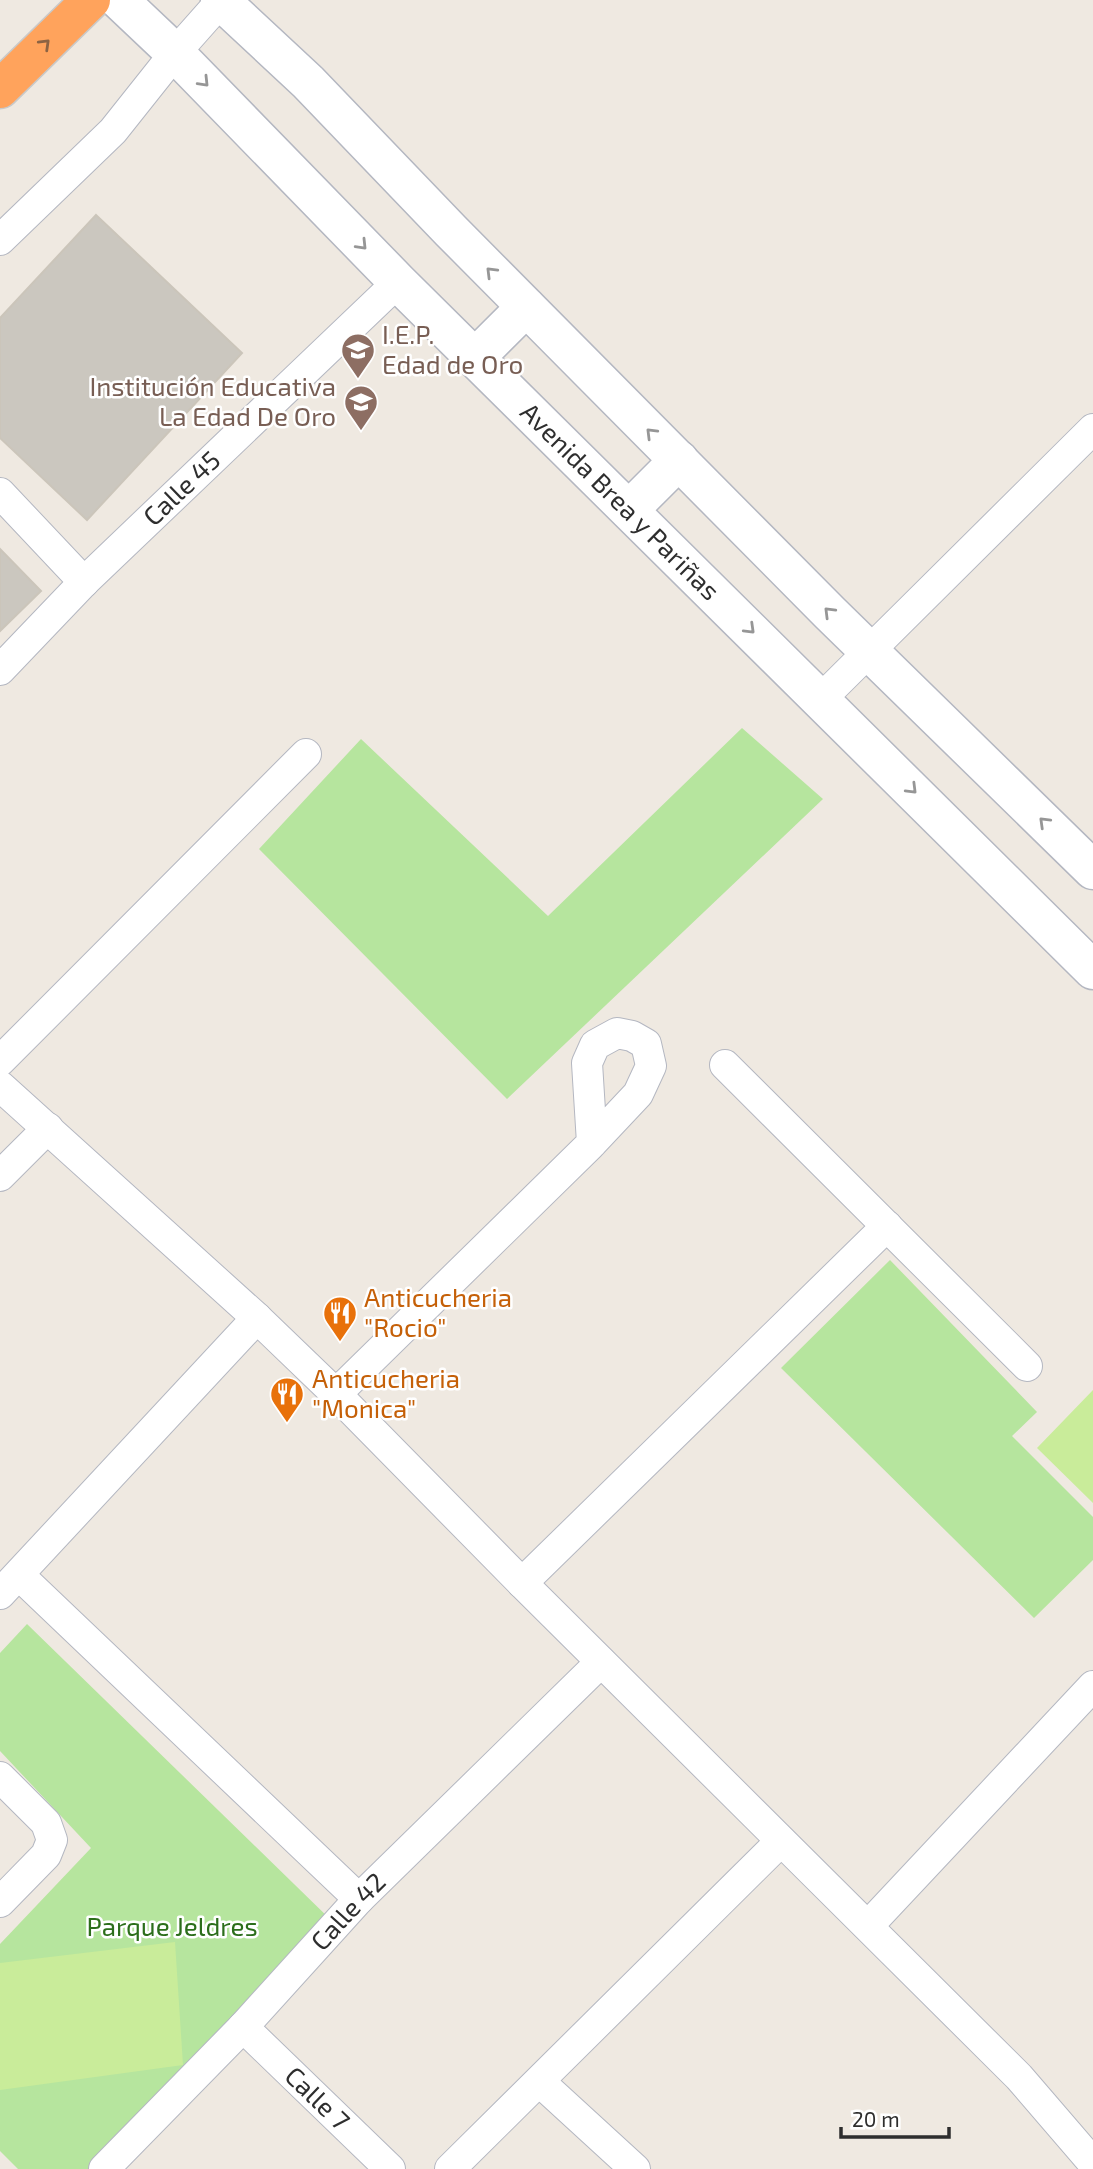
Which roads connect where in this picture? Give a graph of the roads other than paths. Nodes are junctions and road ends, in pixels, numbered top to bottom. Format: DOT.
graph roads {
  1 [pos="91,0"];
  2 [pos="120,0"];
  3 [pos="221,0"];
  4 [pos="175,52"];
  5 [pos="0,89"];
  6 [pos="0,240"];
  7 [pos="398,282"];
  8 [pos="526,307"];
  9 [pos="475,358"];
  10 [pos="1093,429"];
  11 [pos="679,460"];
  12 [pos="0,493"];
  13 [pos="629,510"];
  14 [pos="84,582"];
  15 [pos="870,652"];
  16 [pos="0,670"];
  17 [pos="821,699"];
  18 [pos="306,754"];
  19 [pos="1092,867"];
  20 [pos="1093,970"];
  21 [pos="0,1061"];
  22 [pos="725,1065"];
  23 [pos="0,1086"];
  24 [pos="48,1128"];
  25 [pos="592,1143"];
  26 [pos="0,1176"];
  27 [pos="887,1226"];
  28 [pos="257,1318"];
  29 [pos="1027,1366"];
  30 [pos="336,1394"];
  31 [pos="522,1583"];
  32 [pos="9,1585"];
  33 [pos="601,1662"];
  34 [pos="1093,1686"];
  35 [pos="0,1777"];
  36 [pos="781,1841"];
  37 [pos="359,1899"];
  38 [pos="0,1902"];
  39 [pos="868,1926"];
  40 [pos="243,2027"];
  41 [pos="540,2082"];
  42 [pos="1086,2163"];
  43 [pos="104,2169"];
  44 [pos="390,2169"];
  45 [pos="450,2169"];
  46 [pos="635,2169"];
  5 -- 1 [label="highway, one-way"];
  2 -- 4 [label="main road, Avenida Brea y Pariñas"];
  3 -- 4 [label="street"];
  8 -- 3 [label="main road, one-way"];
  4 -- 6 [label="street"];
  4 -- 7 [label="main road, Avenida Brea y Pariñas, one-way"];
  7 -- 9 [label="main road, Avenida Brea y Pariñas"];
  7 -- 14 [label="street, Calle 45"];
  8 -- 9 [label="main road"];
  11 -- 8 [label="main road, one-way"];
  9 -- 13 [label="main road, Avenida Brea y Pariñas"];
  10 -- 15 [label="street"];
  11 -- 13 [label="main road"];
  15 -- 11 [label="main road, one-way"];
  12 -- 14 [label="street"];
  13 -- 17 [label="main road, Avenida Brea y Pariñas, one-way"];
  14 -- 16 [label="street, Calle 45"];
  15 -- 17 [label="street"];
  19 -- 15 [label="main road, one-way"];
  17 -- 20 [label="main road, Avenida Brea y Pariñas, one-way"];
  18 -- 21 [label="street"];
  22 -- 27 [label="street"];
  23 -- 24 [label="street"];
  24 -- 26 [label="street"];
  24 -- 28 [label="street"];
  25 -- 30 [label="street"];
  27 -- 29 [label="street"];
  27 -- 31 [label="street"];
  28 -- 30 [label="street"];
  28 -- 32 [label="street"];
  30 -- 31 [label="street"];
  31 -- 33 [label="street"];
  32 -- 37 [label="street"];
  33 -- 36 [label="street"];
  33 -- 37 [label="street, Calle 42"];
  34 -- 39 [label="street"];
  35 -- 38 [label="street"];
  36 -- 39 [label="street"];
  36 -- 41 [label="street"];
  37 -- 40 [label="street, Calle 42"];
  39 -- 42 [label="street"];
  40 -- 43 [label="street, Calle 42"];
  40 -- 44 [label="street, Calle 7"];
  41 -- 45 [label="street"];
  41 -- 46 [label="street"];
}
